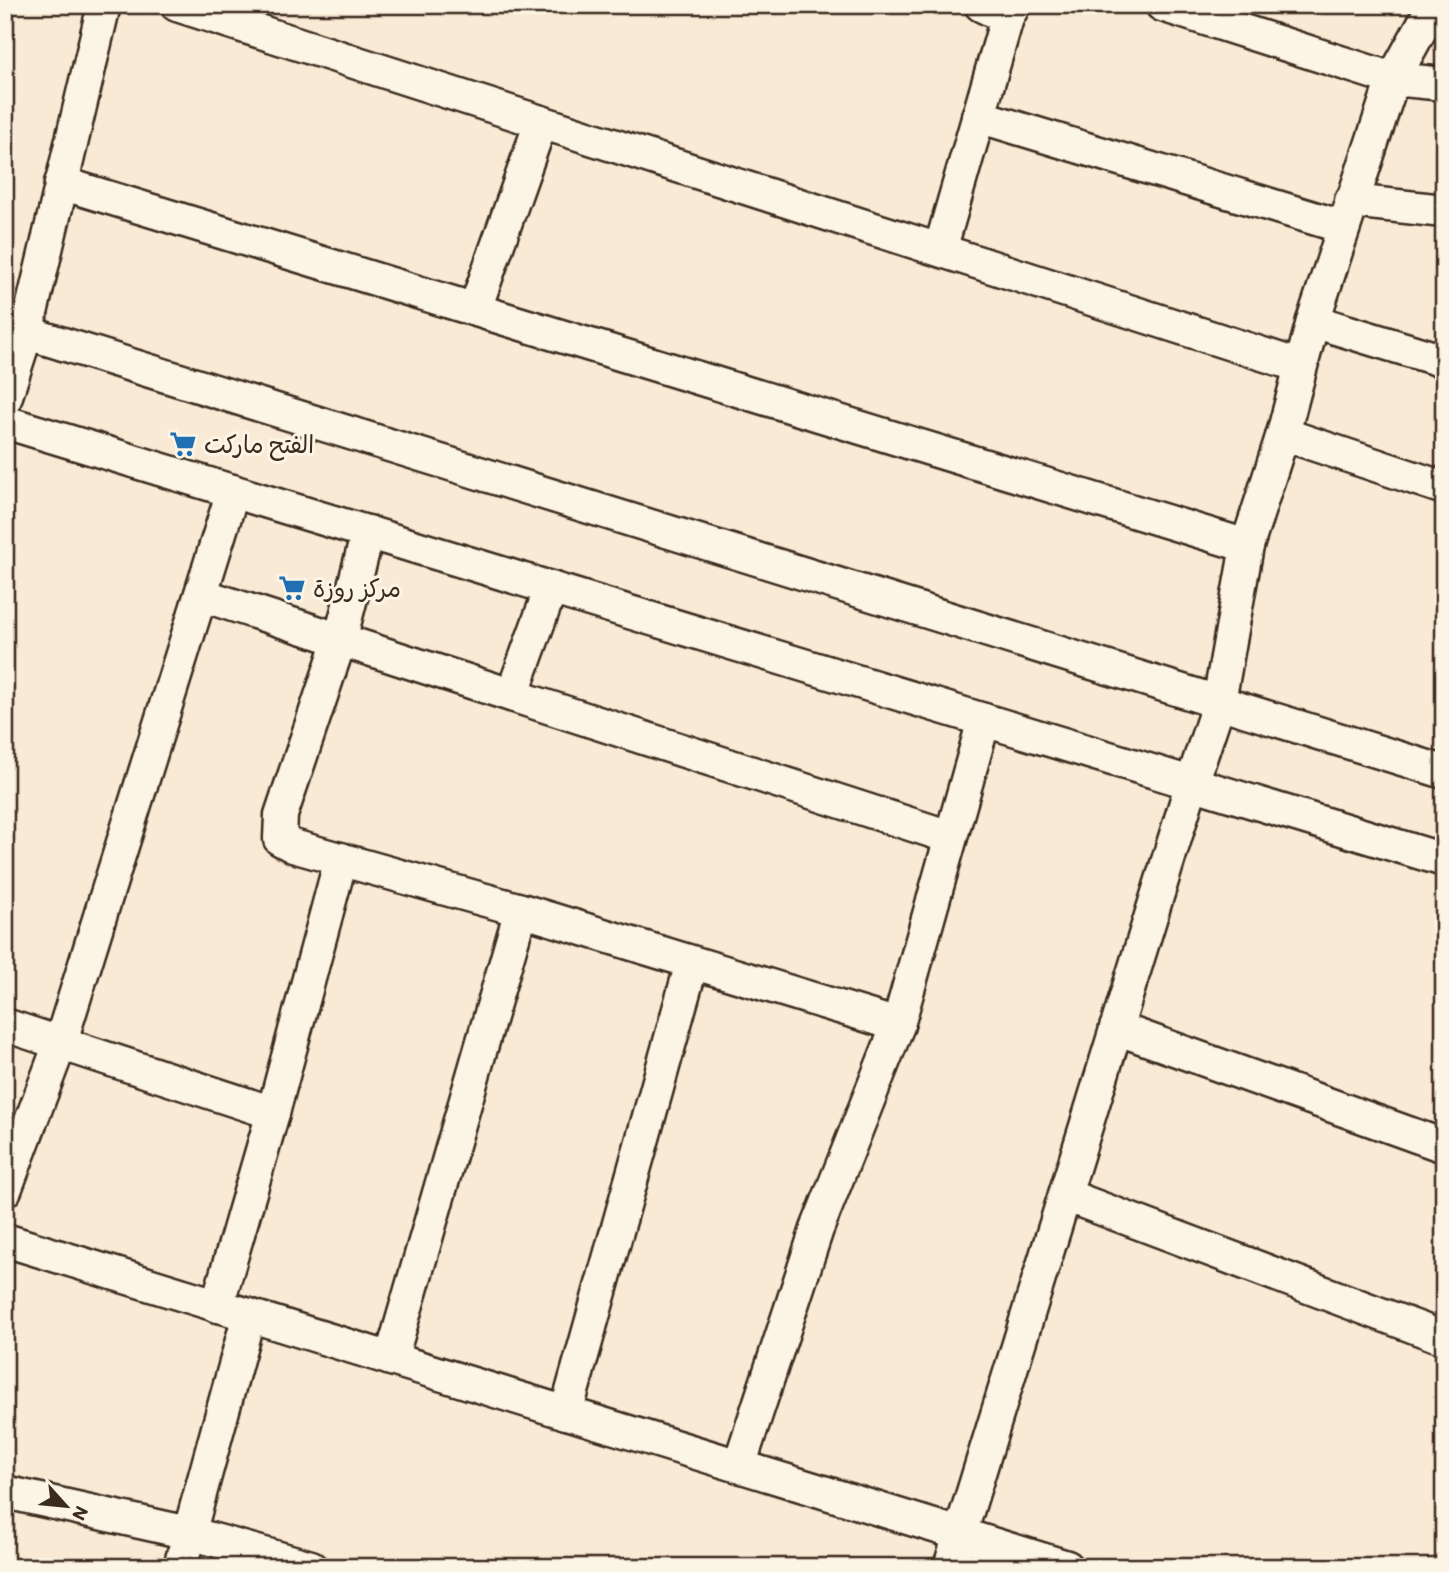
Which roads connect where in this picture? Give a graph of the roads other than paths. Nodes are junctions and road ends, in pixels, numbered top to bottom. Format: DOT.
graph roads {
  1 [pos="104,5"];
  2 [pos="177,5"];
  3 [pos="1162,5"];
  4 [pos="1434,5"];
  5 [pos="1001,9"];
  6 [pos="1207,13"];
  7 [pos="1392,79"];
  8 [pos="1444,84"];
  9 [pos="978,116"];
  10 [pos="541,122"];
  11 [pos="61,183"];
  12 [pos="1444,211"];
  13 [pos="1347,214"];
  14 [pos="940,250"];
  15 [pos="475,309"];
  16 [pos="1313,321"];
  17 [pos="16,330"];
  18 [pos="1444,361"];
  19 [pos="1300,366"];
  20 [pos="5,399"];
  21 [pos="5,422"];
  22 [pos="1283,434"];
  23 [pos="1444,488"];
  24 [pos="233,491"];
  25 [pos="368,532"];
  26 [pos="1247,546"];
  27 [pos="551,588"];
  28 [pos="202,595"];
  29 [pos="340,640"];
  30 [pos="512,695"];
  31 [pos="1219,702"];
  32 [pos="984,720"];
  33 [pos="1444,772"];
  34 [pos="1192,783"];
  35 [pos="950,837"];
  36 [pos="341,859"];
  37 [pos="1444,860"];
  38 [pos="521,910"];
  39 [pos="692,962"];
  40 [pos="5,1026"];
  41 [pos="898,1026"];
  42 [pos="1116,1028"];
  43 [pos="60,1044"];
  44 [pos="273,1113"];
  45 [pos="1444,1146"];
  46 [pos="5,1190"];
  47 [pos="1065,1195"];
  48 [pos="5,1240"];
  49 [pos="217,1306"];
  50 [pos="249,1315"];
  51 [pos="1444,1338"];
  52 [pos="391,1359"];
  53 [pos="566,1413"];
  54 [pos="739,1466"];
  55 [pos="5,1492"];
  56 [pos="189,1533"];
  57 [pos="960,1534"];
  58 [pos="180,1567"];
  59 [pos="311,1567"];
  60 [pos="950,1567"];
  61 [pos="1067,1567"];
  1 -- 11 [label="street"];
  2 -- 10 [label="street"];
  3 -- 6 [label="street"];
  4 -- 7 [label="street"];
  5 -- 9 [label="street"];
  6 -- 7 [label="street"];
  7 -- 8 [label="street"];
  7 -- 13 [label="street"];
  9 -- 13 [label="street"];
  9 -- 14 [label="street"];
  10 -- 14 [label="street"];
  10 -- 15 [label="street"];
  11 -- 15 [label="street"];
  11 -- 17 [label="street"];
  12 -- 13 [label="street"];
  13 -- 16 [label="street"];
  14 -- 19 [label="street"];
  15 -- 26 [label="street"];
  16 -- 18 [label="street"];
  16 -- 19 [label="street"];
  17 -- 20 [label="street"];
  17 -- 31 [label="street"];
  19 -- 22 [label="street"];
  21 -- 24 [label="street"];
  22 -- 23 [label="street"];
  22 -- 26 [label="street"];
  24 -- 25 [label="street"];
  24 -- 28 [label="street"];
  25 -- 27 [label="street"];
  25 -- 29 [label="street"];
  26 -- 31 [label="street"];
  27 -- 30 [label="street"];
  27 -- 32 [label="street"];
  28 -- 29 [label="street"];
  28 -- 43 [label="street"];
  29 -- 30 [label="street"];
  29 -- 36 [label="street"];
  30 -- 35 [label="street"];
  31 -- 33 [label="street"];
  31 -- 34 [label="street"];
  32 -- 34 [label="street"];
  32 -- 35 [label="street"];
  34 -- 37 [label="street"];
  34 -- 42 [label="street"];
  35 -- 41 [label="street"];
  36 -- 38 [label="street"];
  36 -- 44 [label="street"];
  38 -- 39 [label="street"];
  38 -- 52 [label="street"];
  39 -- 41 [label="street"];
  39 -- 53 [label="street"];
  40 -- 43 [label="street"];
  41 -- 54 [label="street"];
  42 -- 45 [label="street"];
  42 -- 47 [label="street"];
  43 -- 44 [label="street"];
  43 -- 46 [label="street"];
  44 -- 49 [label="street"];
  47 -- 51 [label="street"];
  47 -- 57 [label="street"];
  48 -- 49 [label="street"];
  49 -- 50 [label="street"];
  50 -- 52 [label="street"];
  50 -- 56 [label="street"];
  52 -- 53 [label="street"];
  53 -- 54 [label="street"];
  54 -- 57 [label="street"];
  55 -- 56 [label="street"];
  56 -- 58 [label="street"];
  56 -- 59 [label="street"];
  57 -- 60 [label="street"];
  57 -- 61 [label="street"];
}
